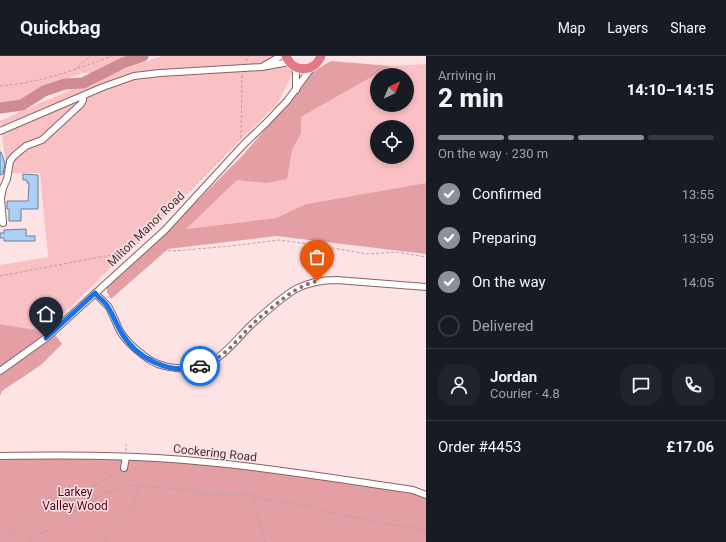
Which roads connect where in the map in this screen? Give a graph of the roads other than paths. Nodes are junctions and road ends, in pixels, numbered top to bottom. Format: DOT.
graph roads {
  1 [pos="281,56"];
  2 [pos="328,56"];
  3 [pos="290,62"];
  4 [pos="317,62"];
  5 [pos="262,67"];
  6 [pos="296,90"];
  7 [pos="82,96"];
  8 [pos="62,104"];
  9 [pos="68,116"];
  10 [pos="0,131"];
  11 [pos="2,223"];
  12 [pos="426,287"];
  13 [pos="95,293"];
  14 [pos="0,372"];
  15 [pos="0,456"];
  16 [pos="126,457"];
  17 [pos="124,468"];
  18 [pos="426,495"];
  1 -- 5 [label="street"];
  2 -- 4 [label="highway"];
  3 -- 4 [label="highway"];
  3 -- 5 [label="street"];
  3 -- 6 [label="street"];
  4 -- 6 [label="street, Milton Manor Road"];
  5 -- 7 [label="street"];
  6 -- 13 [label="street, Milton Manor Road"];
  7 -- 8 [label="street"];
  7 -- 9 [label="street"];
  8 -- 9 [label="street"];
  8 -- 10 [label="street"];
  9 -- 11 [label="street"];
  12 -- 13 [label="street"];
  13 -- 14 [label="street, Milton Manor Road"];
  15 -- 16 [label="street, Cockering Road"];
  16 -- 17 [label="street"];
  16 -- 18 [label="street, Cockering Road"];
}
